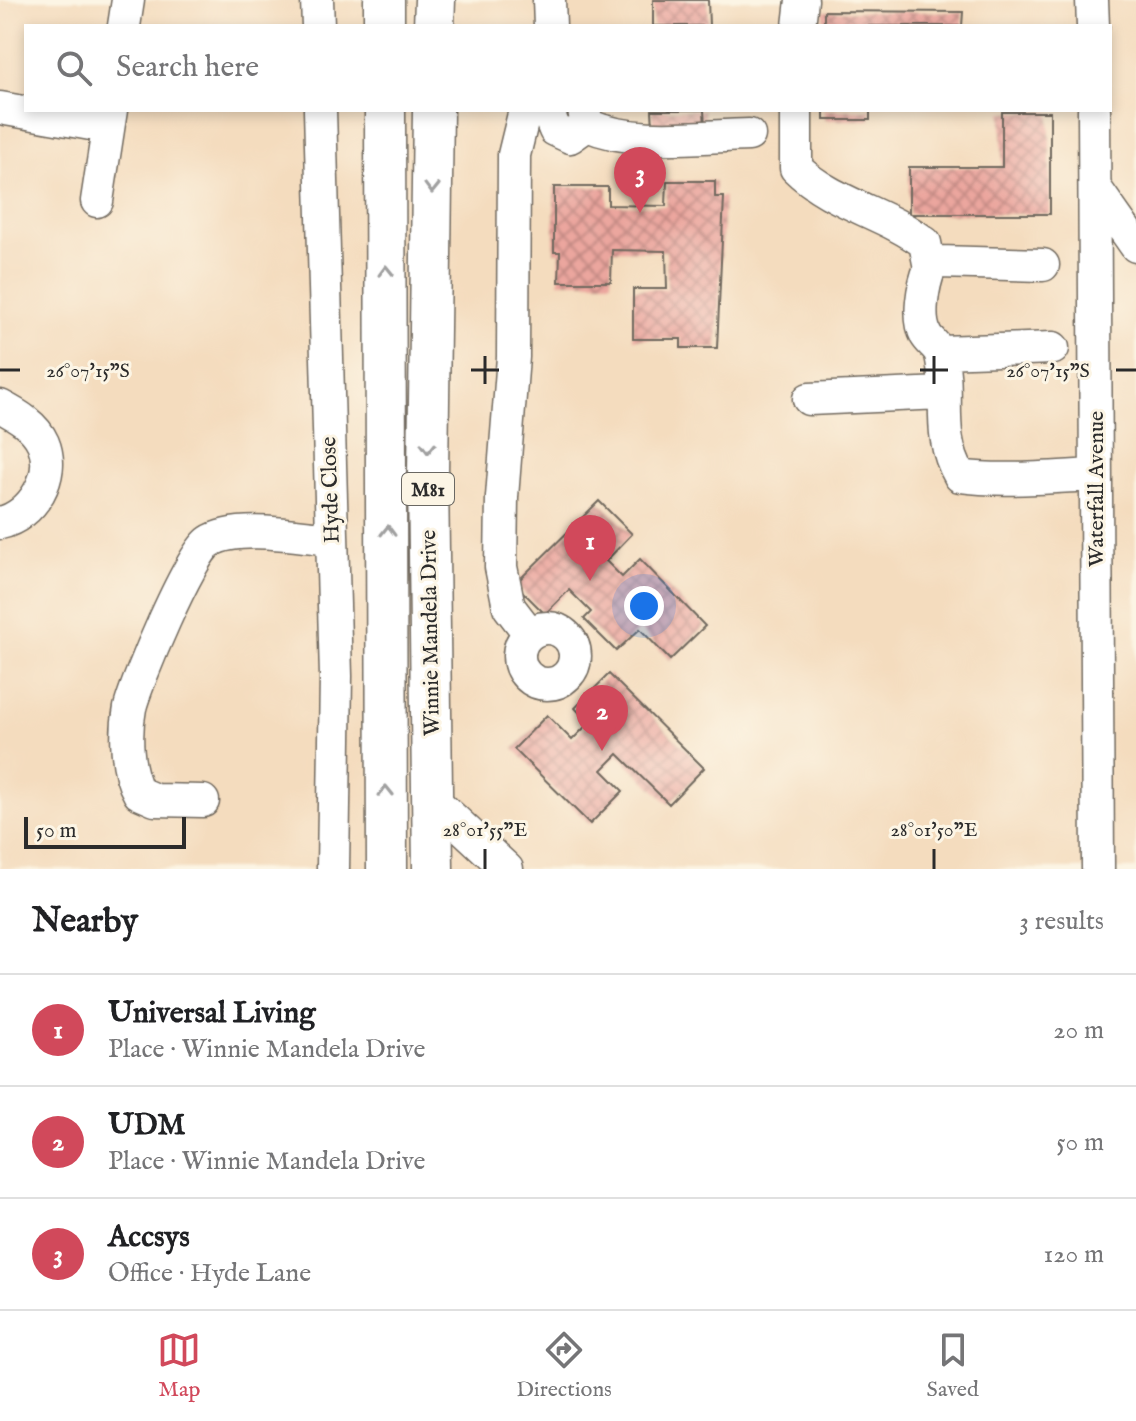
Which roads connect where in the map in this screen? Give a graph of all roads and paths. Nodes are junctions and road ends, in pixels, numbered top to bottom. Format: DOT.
graph roads {
  1 [pos="128,0"];
  2 [pos="317,0"];
  3 [pos="384,0"];
  4 [pos="435,0"];
  5 [pos="549,0"];
  6 [pos="802,0"];
  7 [pos="1092,0"];
  8 [pos="124,24"];
  9 [pos="318,24"];
  10 [pos="384,24"];
  11 [pos="434,24"];
  12 [pos="550,24"];
  13 [pos="799,24"];
  14 [pos="1093,24"];
  15 [pos="0,108"];
  16 [pos="24,110"];
  17 [pos="40,112"];
  18 [pos="320,112"];
  19 [pos="385,112"];
  20 [pos="433,112"];
  21 [pos="525,112"];
  22 [pos="548,112"];
  23 [pos="796,112"];
  24 [pos="1094,112"];
  25 [pos="585,118"];
  26 [pos="110,119"];
  27 [pos="749,135"];
  28 [pos="1096,189"];
  29 [pos="97,201"];
  30 [pos="1136,246"];
  31 [pos="1043,265"];
  32 [pos="930,268"];
  33 [pos="1053,348"];
  34 [pos="941,352"];
  35 [pos="942,393"];
  36 [pos="809,399"];
  37 [pos="0,406"];
  38 [pos="1094,475"];
  39 [pos="0,523"];
  40 [pos="331,539"];
  41 [pos="529,633"];
  42 [pos="431,798"];
  43 [pos="203,801"];
  44 [pos="333,869"];
  45 [pos="387,869"];
  46 [pos="433,869"];
  47 [pos="507,869"];
  48 [pos="1098,869"];
  1 -- 8 [label="street"];
  2 -- 9 [label="street"];
  3 -- 10 [label="main road"];
  4 -- 11 [label="main road"];
  5 -- 12 [label="street"];
  6 -- 13 [label="street"];
  7 -- 14 [label="street"];
  15 -- 16 [label="street"];
  17 -- 26 [label="street"];
  18 -- 40 [label="street, Hyde Close"];
  45 -- 19 [label="main road, Winnie Mandela Drive / M81, one-way"];
  20 -- 42 [label="main road, Winnie Mandela Drive / M81, one-way"];
  21 -- 41 [label="street"];
  22 -- 25 [label="street"];
  23 -- 32 [label="street"];
  24 -- 28 [label="street, Waterfall Avenue"];
  25 -- 27 [label="street"];
  26 -- 29 [label="street"];
  28 -- 30 [label="street"];
  28 -- 38 [label="street, Waterfall Avenue"];
  31 -- 32 [label="street"];
  32 -- 34 [label="street"];
  33 -- 34 [label="street"];
  34 -- 35 [label="street"];
  35 -- 36 [label="street"];
  35 -- 38 [label="street"];
  37 -- 39 [label="street"];
  38 -- 48 [label="street, Waterfall Avenue"];
  40 -- 43 [label="street"];
  40 -- 44 [label="street, Hyde Close"];
  42 -- 46 [label="main road, Winnie Mandela Drive / M81"];
  42 -- 47 [label="street"];
}
